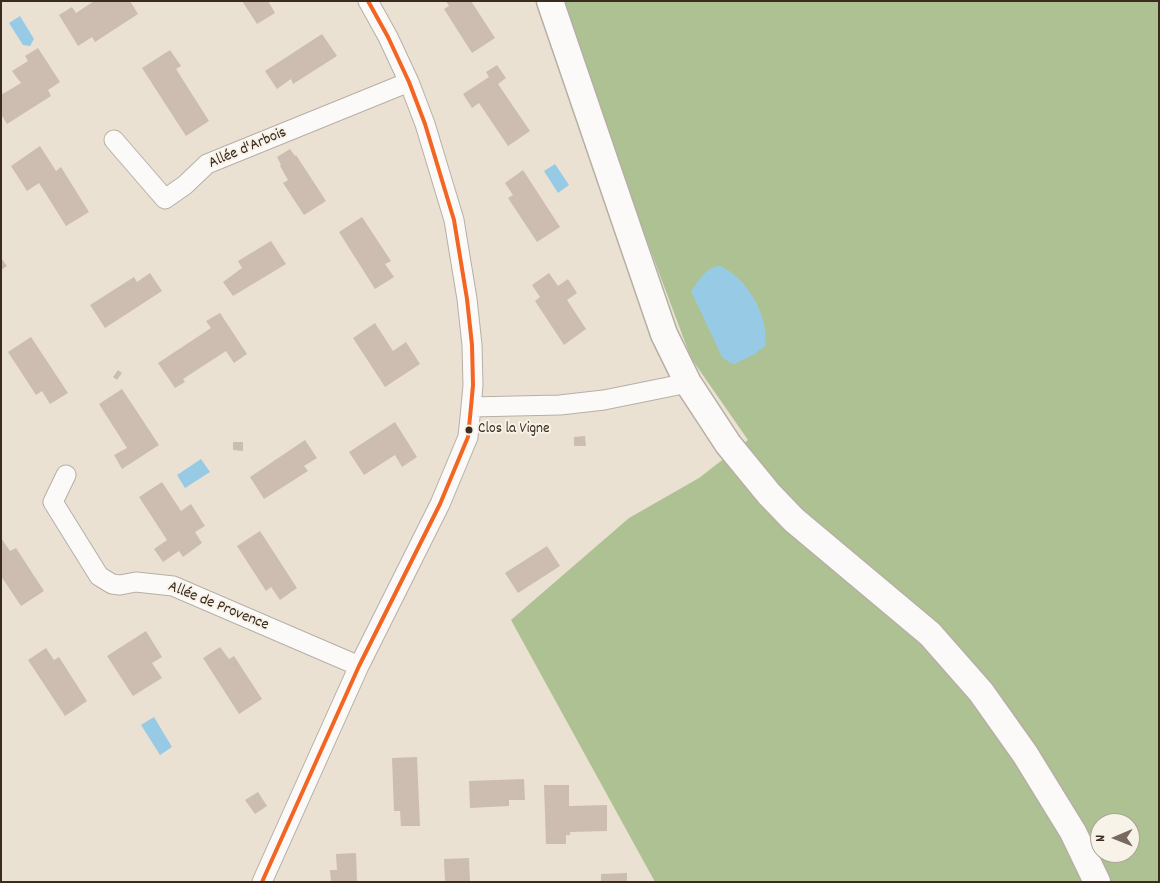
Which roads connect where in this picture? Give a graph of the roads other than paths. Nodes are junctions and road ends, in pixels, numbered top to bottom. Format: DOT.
graph roads {
  1 [pos="368,1"];
  2 [pos="550,1"];
  3 [pos="409,82"];
  4 [pos="114,140"];
  5 [pos="688,383"];
  6 [pos="472,407"];
  7 [pos="66,475"];
  8 [pos="359,666"];
  9 [pos="262,882"];
  10 [pos="1097,882"];
  1 -- 3 [label="street"];
  2 -- 5 [label="street"];
  3 -- 4 [label="street, Allée d'Arbois"];
  3 -- 6 [label="street"];
  5 -- 6 [label="street"];
  5 -- 10 [label="street"];
  6 -- 8 [label="street"];
  7 -- 8 [label="street, Allée de Provence"];
  8 -- 9 [label="street"];
}
